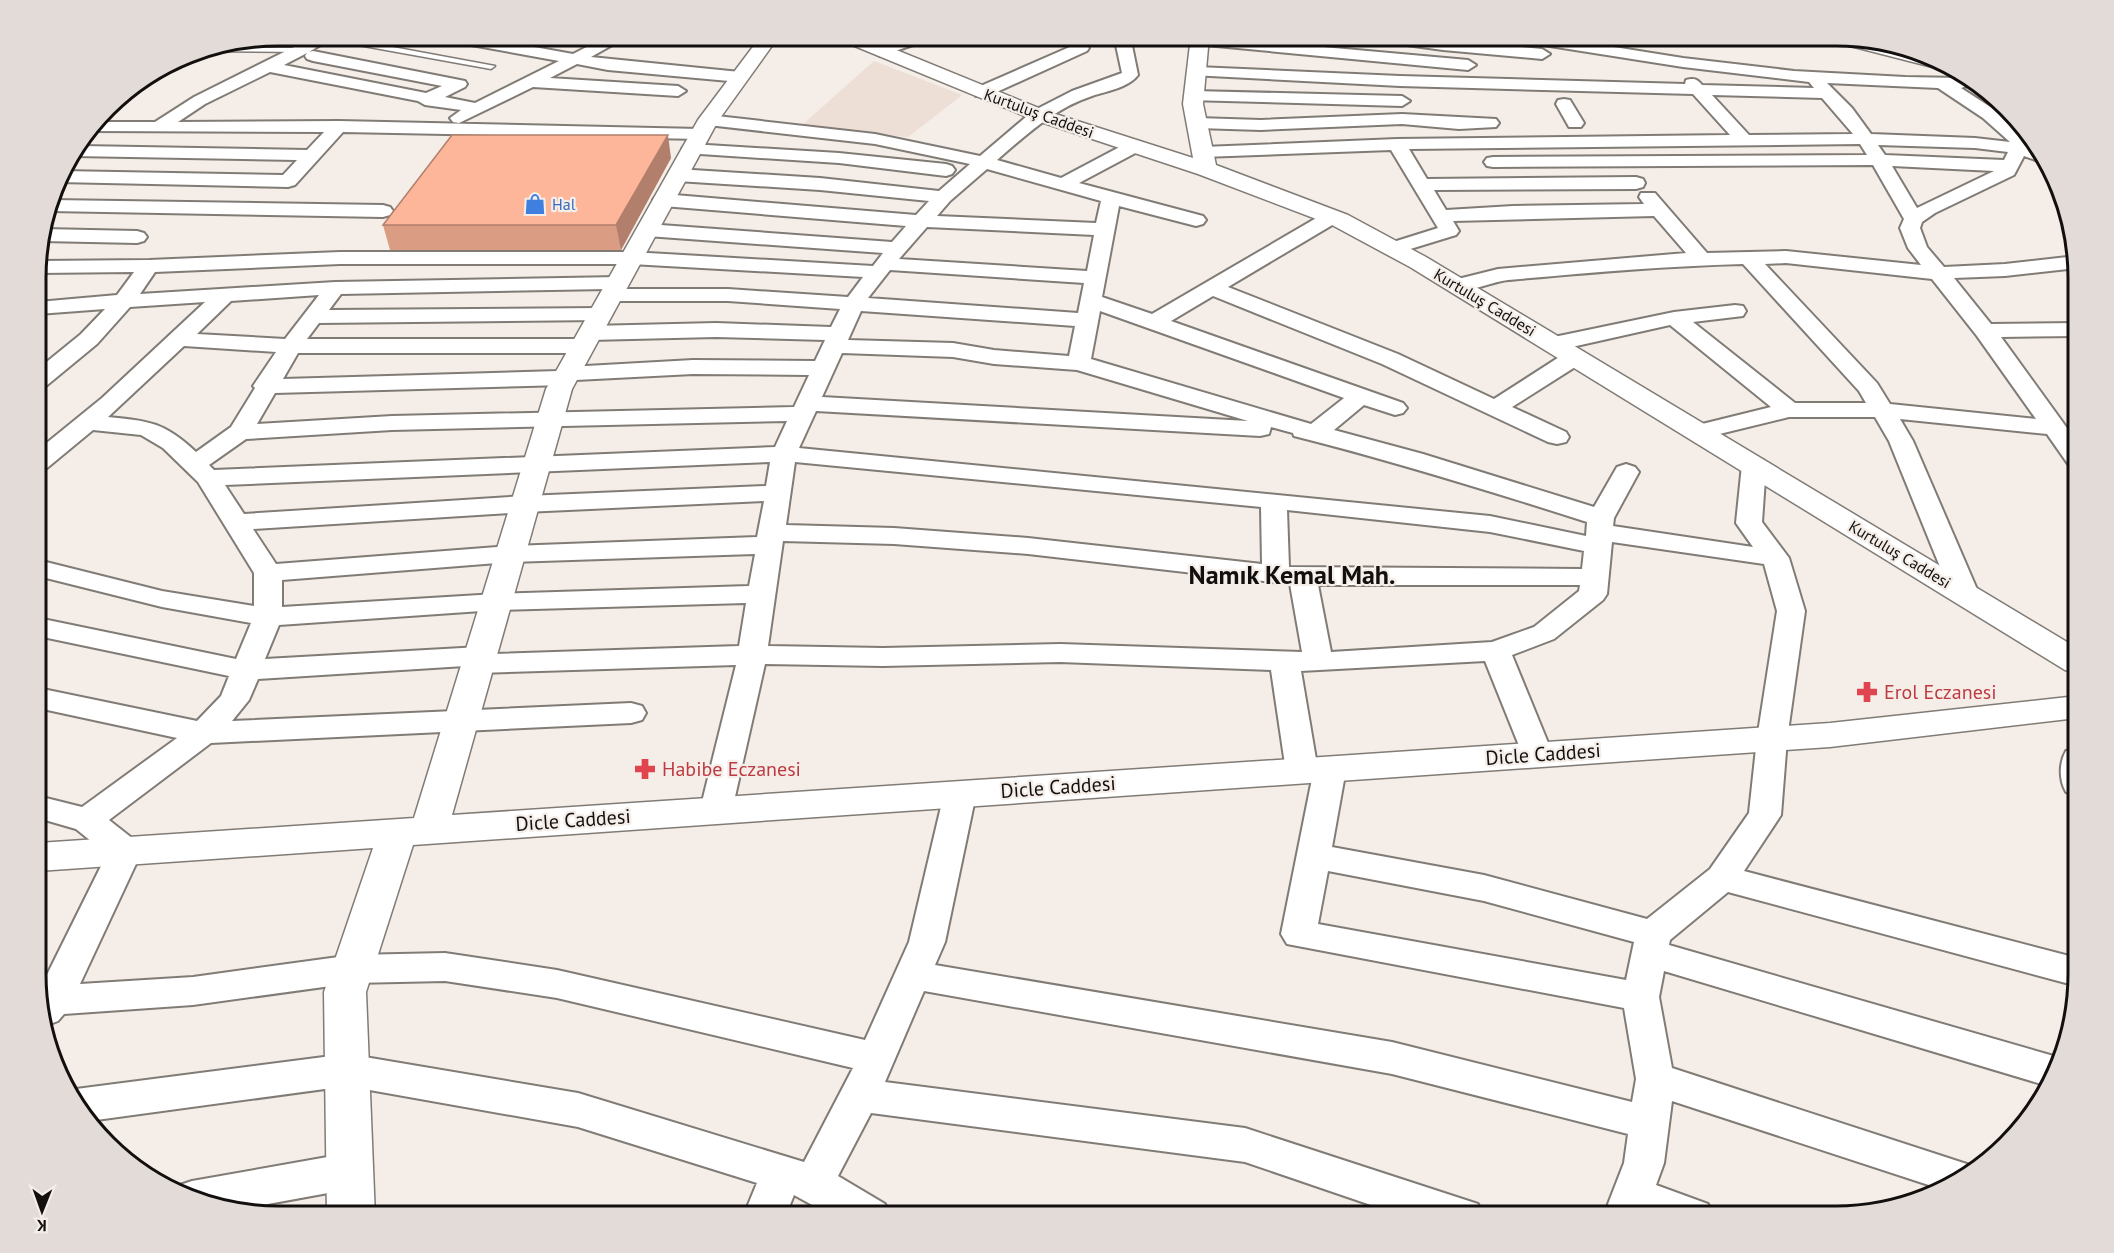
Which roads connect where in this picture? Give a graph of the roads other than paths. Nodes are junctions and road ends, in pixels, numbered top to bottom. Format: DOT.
graph roads {
  1 [pos="310,46"];
  2 [pos="377,46"];
  3 [pos="501,46"];
  4 [pos="601,46"];
  5 [pos="760,46"];
  6 [pos="869,46"];
  7 [pos="895,46"];
  8 [pos="1080,46"];
  9 [pos="1124,46"];
  10 [pos="1199,46"];
  11 [pos="1295,46"];
  12 [pos="1321,46"];
  13 [pos="1479,46"];
  14 [pos="1533,46"];
  15 [pos="1872,49"];
  16 [pos="235,51"];
  17 [pos="880,51"];
  18 [pos="299,52"];
  19 [pos="1552,58"];
  20 [pos="574,60"];
  21 [pos="1682,62"];
  22 [pos="491,66"];
  23 [pos="1488,66"];
  24 [pos="271,67"];
  25 [pos="1522,68"];
  26 [pos="1197,72"];
  27 [pos="1944,74"];
  28 [pos="1945,74"];
  29 [pos="1289,75"];
  30 [pos="1946,75"];
  31 [pos="531,82"];
  32 [pos="1821,86"];
  33 [pos="718,88"];
  34 [pos="982,92"];
  35 [pos="1194,96"];
  36 [pos="425,100"];
  37 [pos="1423,102"];
  38 [pos="1632,104"];
  39 [pos="1584,105"];
  40 [pos="1711,105"];
  41 [pos="475,108"];
  42 [pos="1796,109"];
  43 [pos="1842,109"];
  44 [pos="1039,115"];
  45 [pos="1197,123"];
  46 [pos="1505,123"];
  47 [pos="1552,123"];
  48 [pos="1261,125"];
  49 [pos="339,126"];
  50 [pos="103,127"];
  51 [pos="159,127"];
  52 [pos="440,128"];
  53 [pos="700,134"];
  54 [pos="1743,139"];
  55 [pos="1866,139"];
  56 [pos="1466,143"];
  57 [pos="1397,144"];
  58 [pos="1135,146"];
  59 [pos="1269,149"];
  60 [pos="2021,149"];
  61 [pos="85,151"];
  62 [pos="312,155"];
  63 [pos="1204,160"];
  64 [pos="1880,160"];
  65 [pos="1617,162"];
  66 [pos="977,167"];
  67 [pos="677,175"];
  68 [pos="69,177"];
  69 [pos="1636,183"];
  70 [pos="1063,184"];
  71 [pos="1422,185"];
  72 [pos="944,197"];
  73 [pos="1111,198"];
  74 [pos="663,200"];
  75 [pos="58,206"];
  76 [pos="1659,210"];
  77 [pos="383,211"];
  78 [pos="1440,216"];
  79 [pos="1332,217"];
  80 [pos="1914,219"];
  81 [pos="1196,220"];
  82 [pos="921,221"];
  83 [pos="1105,230"];
  84 [pos="647,231"];
  85 [pos="51,235"];
  86 [pos="137,237"];
  87 [pos="1394,248"];
  88 [pos="631,258"];
  89 [pos="1749,258"];
  90 [pos="1702,259"];
  91 [pos="887,261"];
  92 [pos="2067,263"];
  93 [pos="149,266"];
  94 [pos="47,267"];
  95 [pos="1937,273"];
  96 [pos="1096,278"];
  97 [pos="1457,285"];
  98 [pos="335,288"];
  99 [pos="1211,288"];
  100 [pos="225,295"];
  101 [pos="124,301"];
  102 [pos="853,304"];
  103 [pos="46,307"];
  104 [pos="1090,310"];
  105 [pos="1735,311"];
  106 [pos="600,314"];
  107 [pos="315,316"];
  108 [pos="1674,318"];
  109 [pos="1154,322"];
  110 [pos="2068,329"];
  111 [pos="1985,331"];
  112 [pos="178,339"];
  113 [pos="1554,344"];
  114 [pos="291,346"];
  115 [pos="831,349"];
  116 [pos="1575,357"];
  117 [pos="1079,363"];
  118 [pos="46,374"];
  119 [pos="567,376"];
  120 [pos="265,386"];
  121 [pos="1360,396"];
  122 [pos="1395,408"];
  123 [pos="1496,408"];
  124 [pos="804,409"];
  125 [pos="1789,410"];
  126 [pos="1883,410"];
  127 [pos="550,419"];
  128 [pos="87,422"];
  129 [pos="2055,428"];
  130 [pos="240,432"];
  131 [pos="1316,432"];
  132 [pos="1699,432"];
  133 [pos="1557,437"];
  134 [pos="2068,446"];
  135 [pos="784,454"];
  136 [pos="46,456"];
  137 [pos="1754,465"];
  138 [pos="537,466"];
  139 [pos="201,472"];
  140 [pos="1626,472"];
  141 [pos="777,494"];
  142 [pos="1274,501"];
  143 [pos="525,504"];
  144 [pos="236,522"];
  145 [pos="1599,532"];
  146 [pos="770,539"];
  147 [pos="511,554"];
  148 [pos="1776,558"];
  149 [pos="46,570"];
  150 [pos="268,573"];
  151 [pos="1290,576"];
  152 [pos="1594,577"];
  153 [pos="761,594"];
  154 [pos="1965,594"];
  155 [pos="496,602"];
  156 [pos="268,617"];
  157 [pos="46,629"];
  158 [pos="1496,651"];
  159 [pos="752,655"];
  160 [pos="2068,656"];
  161 [pos="479,660"];
  162 [pos="1285,662"];
  163 [pos="1318,662"];
  164 [pos="245,670"];
  165 [pos="46,700"];
  166 [pos="2068,708"];
  167 [pos="631,713"];
  168 [pos="460,722"];
  169 [pos="204,733"];
  170 [pos="1772,739"];
  171 [pos="1537,755"];
  172 [pos="1316,770"];
  173 [pos="960,794"];
  174 [pos="46,809"];
  175 [pos="716,810"];
  176 [pos="87,820"];
  177 [pos="413,831"];
  178 [pos="125,851"];
  179 [pos="46,856"];
  180 [pos="1314,856"];
  181 [pos="1722,878"];
  182 [pos="1651,943"];
  183 [pos="353,969"];
  184 [pos="2068,969"];
  185 [pos="913,975"];
  186 [pos="1641,997"];
  187 [pos="48,1008"];
  188 [pos="877,1058"];
  189 [pos="347,1070"];
  190 [pos="2047,1070"];
  191 [pos="1655,1079"];
  192 [pos="860,1095"];
  193 [pos="87,1105"];
  194 [pos="1649,1123"];
  195 [pos="350,1171"];
  196 [pos="1951,1175"];
  197 [pos="798,1178"];
  198 [pos="209,1196"];
  199 [pos="1628,1206"];
  200 [pos="351,1207"];
  201 [pos="773,1207"];
  202 [pos="852,1207"];
  203 [pos="1433,1207"];
  1 -- 18 [label="street"];
  2 -- 22 [label="lane"];
  3 -- 20 [label="street"];
  4 -- 20 [label="street"];
  5 -- 33 [label="main road"];
  6 -- 17 [label="main road, Kurtuluş Caddesi"];
  7 -- 17 [label="street"];
  8 -- 34 [label="street"];
  9 -- 44 [label="street"];
  10 -- 26 [label="main road"];
  11 -- 29 [label="street"];
  12 -- 23 [label="street"];
  13 -- 19 [label="street"];
  14 -- 19 [label="street"];
  15 -- 27 [label="main road"];
  16 -- 18 [label="lane"];
  17 -- 34 [label="main road, Kurtuluş Caddesi"];
  18 -- 24 [label="street"];
  18 -- 36 [label="street"];
  19 -- 21 [label="street"];
  19 -- 25 [label="street"];
  19 -- 29 [label="street"];
  19 -- 40 [label="street"];
  20 -- 31 [label="street"];
  20 -- 33 [label="street"];
  21 -- 32 [label="street"];
  21 -- 40 [label="street"];
  24 -- 36 [label="street"];
  24 -- 51 [label="street"];
  26 -- 29 [label="street"];
  26 -- 35 [label="main road"];
  28 -- 32 [label="street"];
  30 -- 60 [label="street"];
  31 -- 33 [label="street"];
  31 -- 41 [label="street"];
  32 -- 40 [label="street"];
  32 -- 43 [label="street"];
  33 -- 53 [label="main road"];
  34 -- 44 [label="main road, Kurtuluş Caddesi"];
  35 -- 37 [label="street"];
  35 -- 45 [label="main road"];
  36 -- 41 [label="street"];
  38 -- 40 [label="street"];
  39 -- 47 [label="street"];
  40 -- 54 [label="street"];
  41 -- 52 [label="street"];
  42 -- 43 [label="street"];
  43 -- 55 [label="street"];
  44 -- 58 [label="main road, Kurtuluş Caddesi"];
  44 -- 66 [label="street"];
  45 -- 48 [label="street"];
  45 -- 63 [label="main road"];
  46 -- 48 [label="street"];
  48 -- 59 [label="street"];
  49 -- 51 [label="street"];
  49 -- 52 [label="street"];
  49 -- 62 [label="street"];
  50 -- 51 [label="street"];
  52 -- 53 [label="street"];
  53 -- 66 [label="street"];
  53 -- 66 [label="street"];
  53 -- 67 [label="main road"];
  54 -- 55 [label="street"];
  54 -- 56 [label="street"];
  55 -- 60 [label="street"];
  55 -- 64 [label="street"];
  56 -- 57 [label="street"];
  56 -- 65 [label="street"];
  57 -- 59 [label="street"];
  57 -- 71 [label="street"];
  58 -- 63 [label="main road, Kurtuluş Caddesi"];
  58 -- 70 [label="street"];
  59 -- 63 [label="street"];
  60 -- 64 [label="street"];
  60 -- 80 [label="street"];
  61 -- 62 [label="street"];
  62 -- 68 [label="street"];
  63 -- 79 [label="main road, Kurtuluş Caddesi"];
  64 -- 65 [label="street"];
  64 -- 80 [label="street"];
  65 -- 69 [label="street"];
  66 -- 70 [label="street"];
  66 -- 72 [label="street"];
  67 -- 72 [label="street"];
  67 -- 74 [label="main road"];
  69 -- 71 [label="street"];
  69 -- 76 [label="street"];
  70 -- 73 [label="street"];
  71 -- 78 [label="street"];
  72 -- 82 [label="street"];
  73 -- 81 [label="street"];
  73 -- 83 [label="street"];
  74 -- 82 [label="street"];
  74 -- 84 [label="main road"];
  75 -- 77 [label="street"];
  76 -- 78 [label="street"];
  76 -- 90 [label="street"];
  78 -- 87 [label="street"];
  79 -- 87 [label="main road, Kurtuluş Caddesi"];
  79 -- 99 [label="street"];
  80 -- 95 [label="street"];
  82 -- 83 [label="street"];
  82 -- 91 [label="street"];
  83 -- 96 [label="street"];
  84 -- 88 [label="main road"];
  84 -- 91 [label="street"];
  85 -- 86 [label="street"];
  87 -- 97 [label="main road, Kurtuluş Caddesi"];
  88 -- 91 [label="street"];
  88 -- 93 [label="street"];
  88 -- 106 [label="main road"];
  89 -- 90 [label="street"];
  89 -- 95 [label="street"];
  89 -- 126 [label="street"];
  90 -- 97 [label="street"];
  91 -- 96 [label="street"];
  91 -- 102 [label="street"];
  92 -- 95 [label="street"];
  93 -- 94 [label="street"];
  93 -- 101 [label="street"];
  95 -- 111 [label="street"];
  96 -- 104 [label="street"];
  97 -- 113 [label="main road, Kurtuluş Caddesi"];
  98 -- 100 [label="street"];
  98 -- 106 [label="street"];
  98 -- 107 [label="street"];
  99 -- 109 [label="street"];
  99 -- 123 [label="street"];
  100 -- 101 [label="street"];
  100 -- 112 [label="street"];
  101 -- 103 [label="street"];
  101 -- 118 [label="street"];
  102 -- 104 [label="street"];
  102 -- 106 [label="street"];
  102 -- 115 [label="street"];
  104 -- 109 [label="street"];
  104 -- 117 [label="street"];
  105 -- 108 [label="street"];
  106 -- 107 [label="street"];
  106 -- 114 [label="street"];
  106 -- 115 [label="street"];
  106 -- 119 [label="main road"];
  107 -- 114 [label="street"];
  108 -- 113 [label="street"];
  108 -- 125 [label="street"];
  109 -- 121 [label="street"];
  110 -- 111 [label="street"];
  111 -- 129 [label="street"];
  112 -- 114 [label="street"];
  112 -- 128 [label="street"];
  113 -- 116 [label="main road, Kurtuluş Caddesi"];
  114 -- 120 [label="street"];
  115 -- 117 [label="street"];
  115 -- 119 [label="street"];
  115 -- 124 [label="street"];
  116 -- 123 [label="street"];
  116 -- 132 [label="main road, Kurtuluş Caddesi"];
  117 -- 131 [label="street"];
  119 -- 120 [label="street"];
  119 -- 127 [label="main road"];
  120 -- 130 [label="street"];
  121 -- 122 [label="street"];
  121 -- 131 [label="street"];
  123 -- 133 [label="street"];
  124 -- 127 [label="street"];
  124 -- 131 [label="street"];
  124 -- 135 [label="street"];
  125 -- 126 [label="street"];
  125 -- 132 [label="street"];
  126 -- 129 [label="street"];
  126 -- 154 [label="street"];
  127 -- 130 [label="street"];
  127 -- 138 [label="main road"];
  128 -- 136 [label="street"];
  128 -- 139 [label="street"];
  129 -- 134 [label="street"];
  130 -- 139 [label="street"];
  131 -- 145 [label="street"];
  132 -- 137 [label="main road, Kurtuluş Caddesi"];
  135 -- 138 [label="street"];
  135 -- 141 [label="street"];
  135 -- 142 [label="street"];
  137 -- 148 [label="street"];
  137 -- 154 [label="main road, Kurtuluş Caddesi"];
  138 -- 139 [label="street"];
  138 -- 143 [label="main road"];
  139 -- 144 [label="street"];
  140 -- 145 [label="street"];
  141 -- 143 [label="street"];
  141 -- 146 [label="street"];
  142 -- 145 [label="street"];
  142 -- 151 [label="street"];
  143 -- 144 [label="street"];
  143 -- 147 [label="main road"];
  144 -- 150 [label="street"];
  145 -- 148 [label="street"];
  145 -- 152 [label="street"];
  146 -- 147 [label="street"];
  146 -- 151 [label="street"];
  146 -- 153 [label="street"];
  147 -- 150 [label="street"];
  147 -- 155 [label="main road"];
  148 -- 170 [label="street"];
  149 -- 156 [label="street"];
  150 -- 156 [label="street"];
  151 -- 152 [label="street"];
  151 -- 163 [label="street"];
  152 -- 158 [label="street"];
  153 -- 155 [label="street"];
  153 -- 159 [label="street"];
  154 -- 160 [label="main road, Kurtuluş Caddesi"];
  155 -- 156 [label="street"];
  155 -- 161 [label="main road"];
  156 -- 164 [label="street"];
  157 -- 164 [label="street"];
  158 -- 163 [label="street"];
  158 -- 171 [label="street"];
  159 -- 161 [label="street"];
  159 -- 162 [label="street"];
  159 -- 175 [label="street"];
  161 -- 164 [label="street"];
  161 -- 168 [label="main road"];
  162 -- 163 [label="street"];
  162 -- 172 [label="street"];
  164 -- 169 [label="street"];
  165 -- 169 [label="street"];
  166 -- 170 [label="main road, Dicle Caddesi"];
  167 -- 168 [label="street"];
  168 -- 169 [label="street"];
  168 -- 177 [label="main road"];
  169 -- 176 [label="street"];
  170 -- 171 [label="main road, Dicle Caddesi"];
  170 -- 181 [label="street"];
  171 -- 172 [label="main road, Dicle Caddesi"];
  172 -- 173 [label="main road, Dicle Caddesi"];
  172 -- 180 [label="street"];
  173 -- 175 [label="main road, Dicle Caddesi"];
  173 -- 185 [label="street"];
  174 -- 176 [label="street"];
  175 -- 177 [label="main road, Dicle Caddesi"];
  176 -- 178 [label="street"];
  177 -- 178 [label="main road, Dicle Caddesi"];
  177 -- 183 [label="main road"];
  178 -- 179 [label="main road, Dicle Caddesi"];
  178 -- 187 [label="street"];
  180 -- 182 [label="street"];
  180 -- 186 [label="street"];
  181 -- 182 [label="street"];
  181 -- 184 [label="street"];
  182 -- 186 [label="street"];
  182 -- 190 [label="street"];
  183 -- 187 [label="street"];
  183 -- 188 [label="street"];
  183 -- 189 [label="main road"];
  185 -- 188 [label="street"];
  185 -- 194 [label="street"];
  186 -- 191 [label="street"];
  188 -- 192 [label="street"];
  189 -- 193 [label="street"];
  189 -- 195 [label="main road"];
  189 -- 197 [label="street"];
  191 -- 194 [label="street"];
  191 -- 196 [label="street"];
  192 -- 197 [label="street"];
  192 -- 203 [label="street"];
  194 -- 199 [label="street"];
  195 -- 198 [label="street"];
  195 -- 200 [label="main road"];
  197 -- 201 [label="street"];
  197 -- 202 [label="street"];
}
